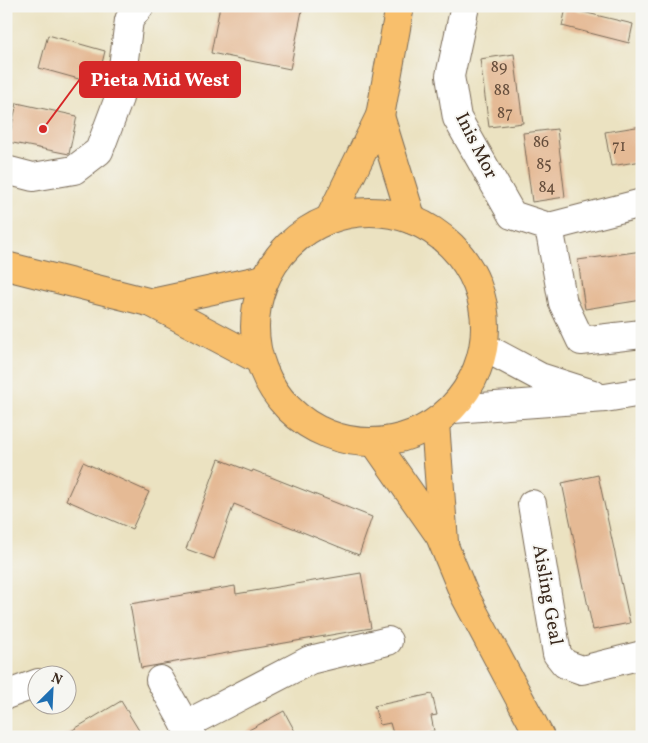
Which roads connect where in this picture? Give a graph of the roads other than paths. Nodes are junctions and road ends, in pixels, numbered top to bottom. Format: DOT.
graph roads {
  1 [pos="140,6"];
  2 [pos="400,6"];
  3 [pos="465,6"];
  4 [pos="380,116"];
  5 [pos="6,170"];
  6 [pos="642,203"];
  7 [pos="330,218"];
  8 [pos="412,220"];
  9 [pos="549,227"];
  10 [pos="6,266"];
  11 [pos="264,279"];
  12 [pos="152,304"];
  13 [pos="642,334"];
  14 [pos="484,347"];
  15 [pos="258,359"];
  16 [pos="642,392"];
  17 [pos="605,398"];
  18 [pos="444,416"];
  19 [pos="375,443"];
  20 [pos="532,504"];
  21 [pos="444,546"];
  22 [pos="388,642"];
  23 [pos="642,655"];
  24 [pos="160,680"];
  25 [pos="28,687"];
  26 [pos="6,695"];
  27 [pos="188,731"];
  28 [pos="540,737"];
  1 -- 5 [label="street"];
  2 -- 4 [label="main road"];
  3 -- 9 [label="street, Inis Mor"];
  4 -- 7 [label="main road"];
  4 -- 8 [label="main road"];
  6 -- 9 [label="street"];
  7 -- 8 [label="main road"];
  7 -- 11 [label="main road"];
  8 -- 14 [label="main road"];
  9 -- 13 [label="street"];
  10 -- 12 [label="main road"];
  11 -- 12 [label="main road"];
  11 -- 15 [label="main road"];
  12 -- 15 [label="main road"];
  14 -- 17 [label="street"];
  14 -- 18 [label="main road"];
  15 -- 19 [label="main road"];
  16 -- 17 [label="street"];
  17 -- 18 [label="street"];
  18 -- 19 [label="main road"];
  18 -- 21 [label="main road"];
  19 -- 21 [label="main road"];
  20 -- 23 [label="street, Aisling Geal"];
  21 -- 28 [label="main road"];
  22 -- 27 [label="street"];
  24 -- 27 [label="street"];
  25 -- 26 [label="street"];
}
